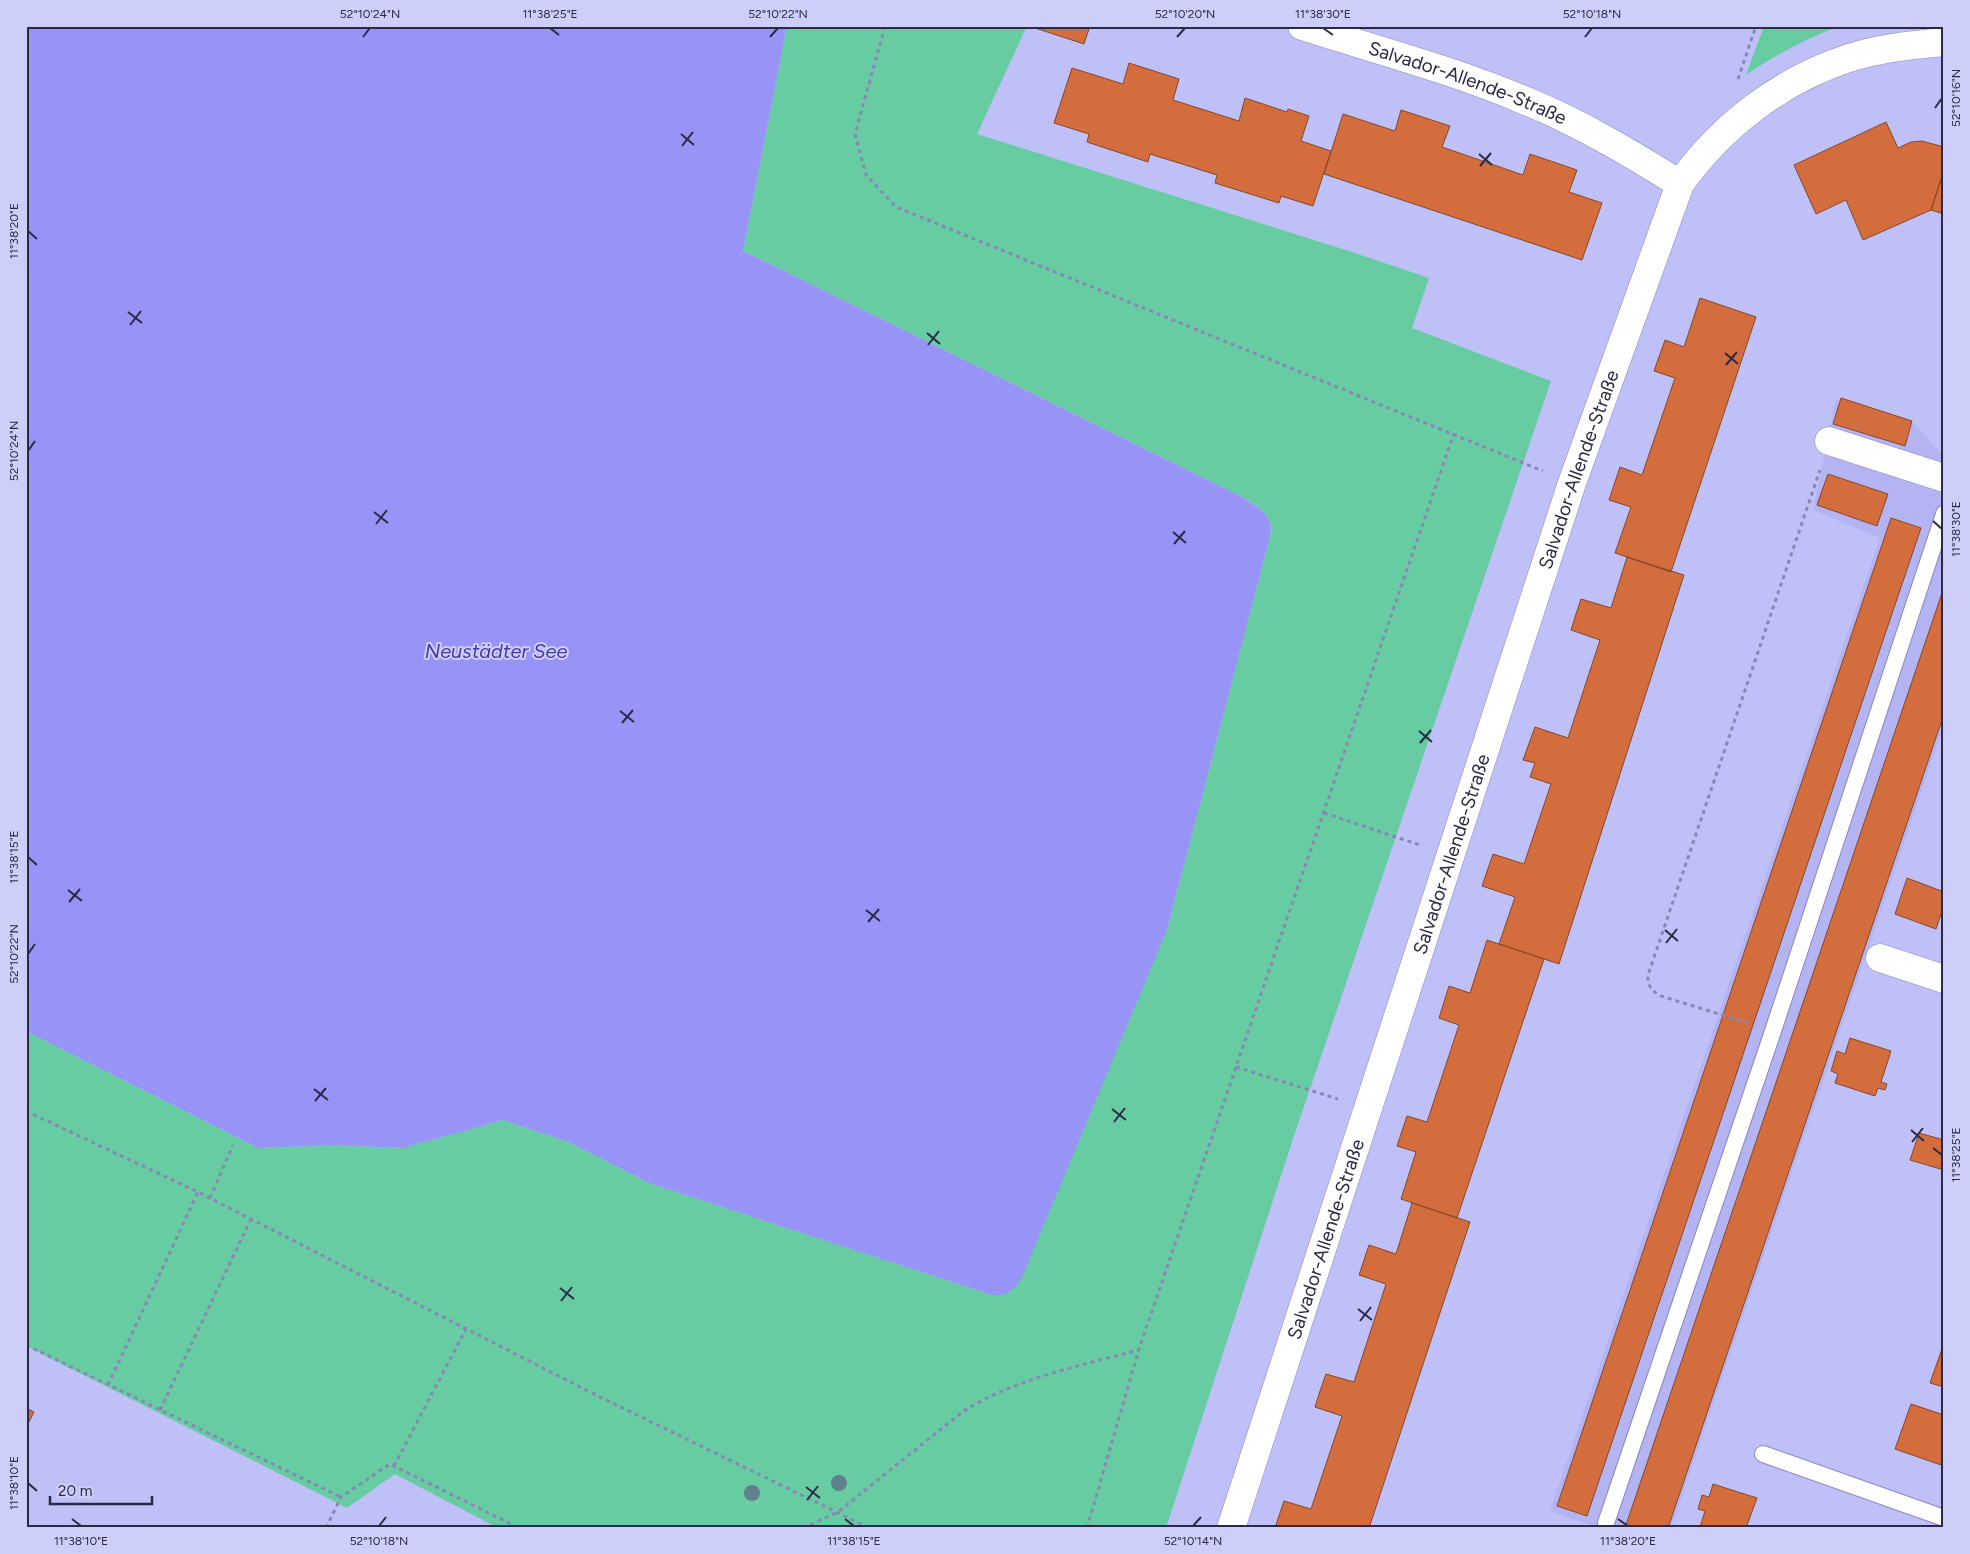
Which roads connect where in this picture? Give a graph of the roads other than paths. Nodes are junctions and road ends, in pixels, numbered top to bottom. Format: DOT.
graph roads {
  1 [pos="1302,26"];
  2 [pos="1944,42"];
  3 [pos="1680,184"];
  4 [pos="1829,441"];
  5 [pos="1944,478"];
  6 [pos="1944,514"];
  7 [pos="1880,958"];
  8 [pos="1944,979"];
  9 [pos="1763,1454"];
  10 [pos="1944,1518"];
  11 [pos="1606,1523"];
  12 [pos="1231,1528"];
  1 -- 3 [label="street, Salvador-Allende-Straße"];
  2 -- 3 [label="street, Salvador-Allende-Straße"];
  3 -- 12 [label="street, Salvador-Allende-Straße"];
  4 -- 5 [label="street"];
  6 -- 11 [label="lane"];
  7 -- 8 [label="street"];
  9 -- 10 [label="lane"];
}
